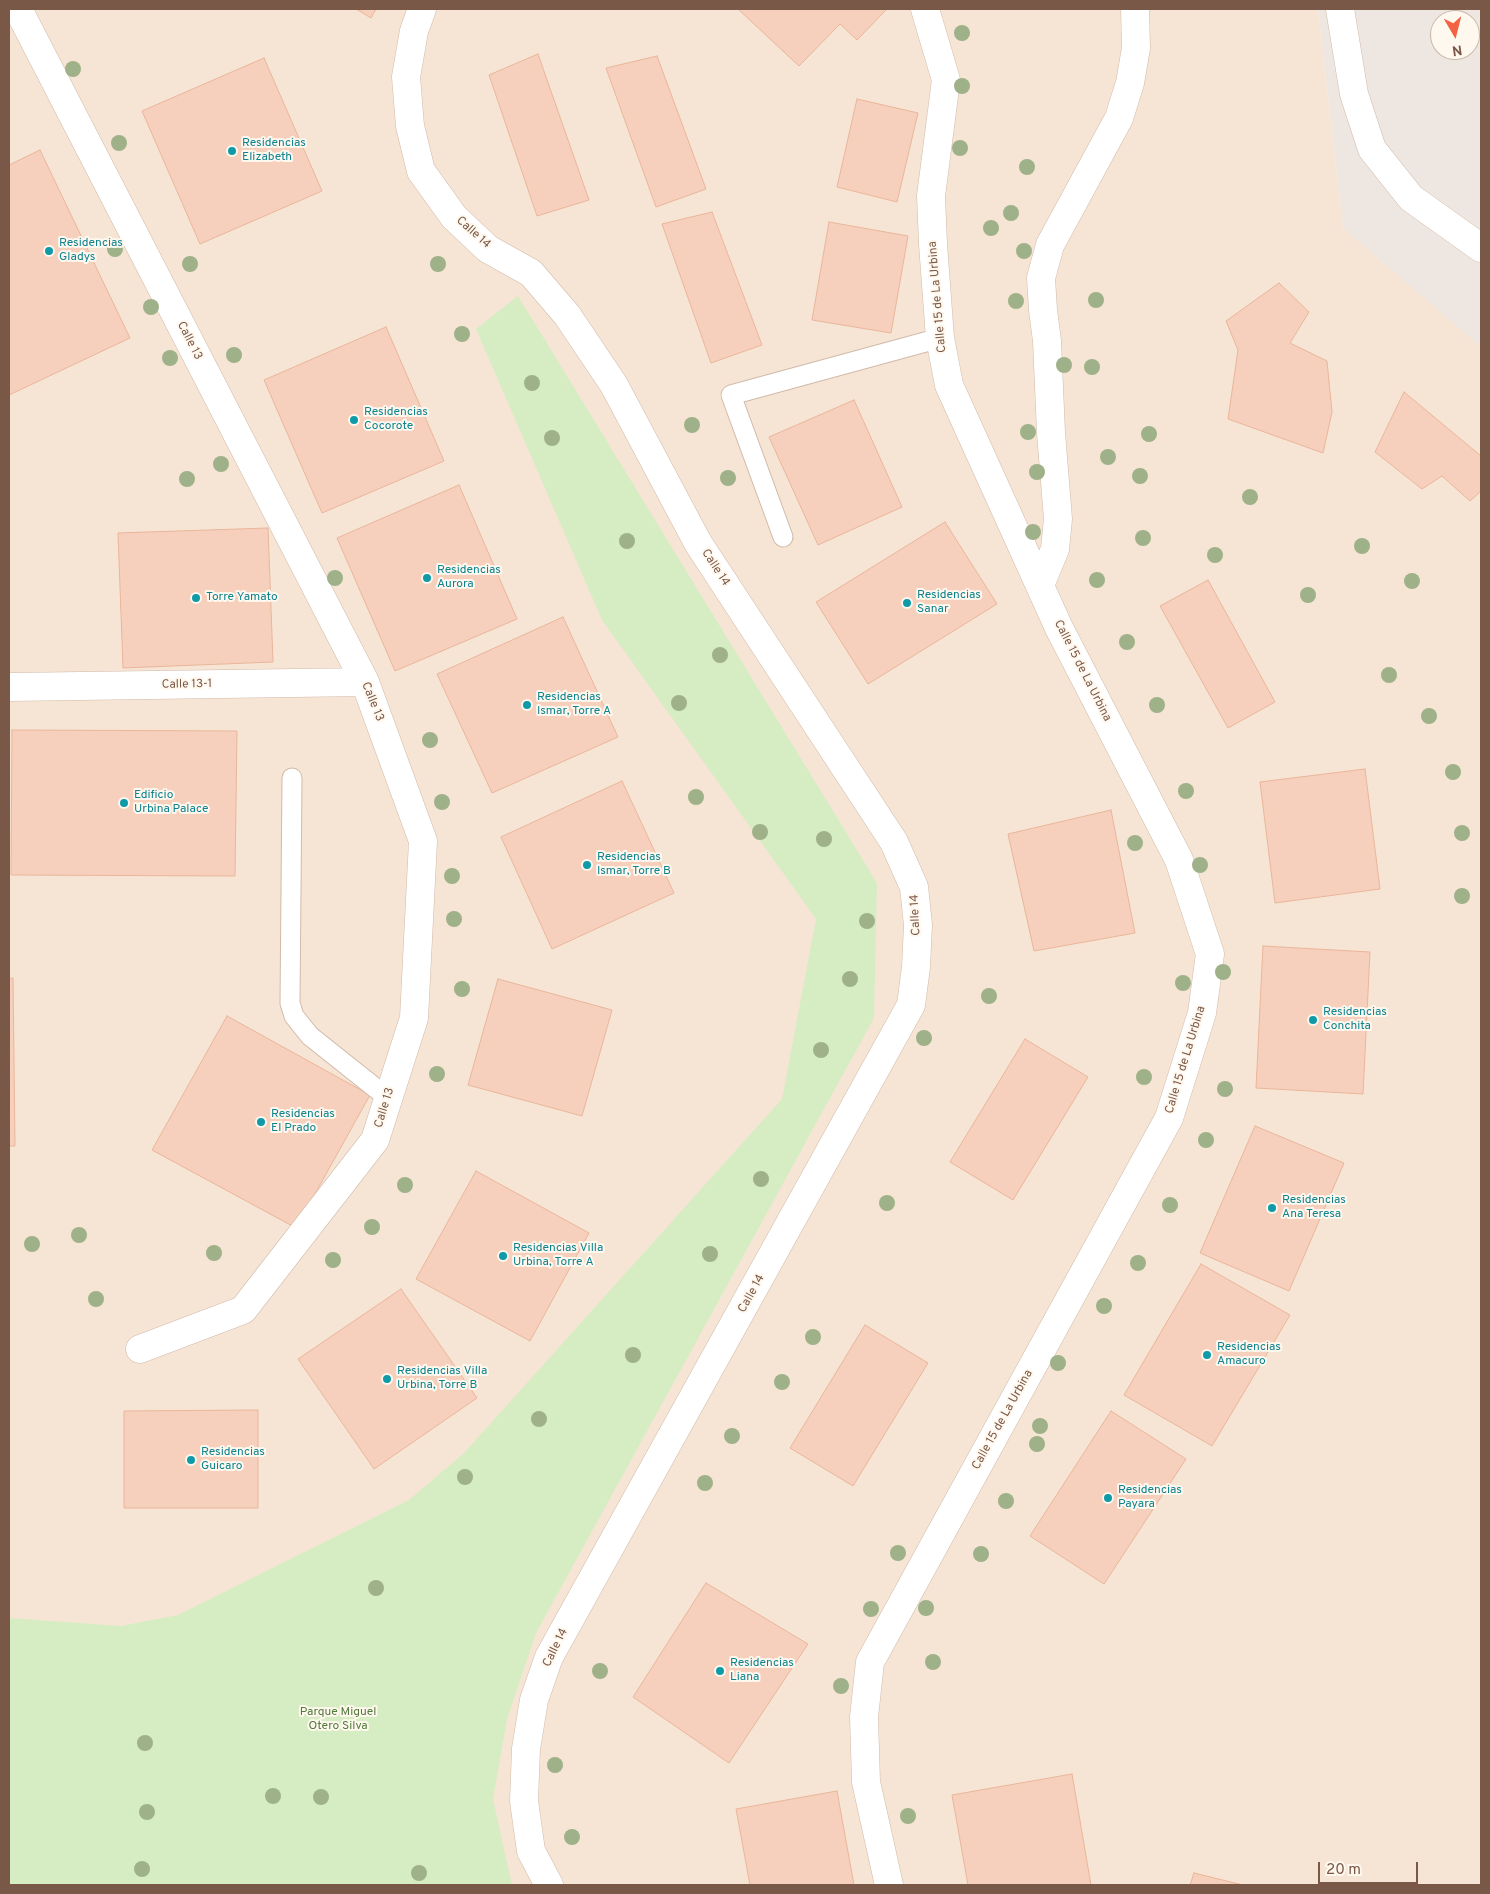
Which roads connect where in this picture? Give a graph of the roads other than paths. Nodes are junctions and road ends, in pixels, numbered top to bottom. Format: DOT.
graph roads {
  1 [pos="18,9"];
  2 [pos="422,9"];
  3 [pos="925,9"];
  4 [pos="1135,9"];
  5 [pos="1340,9"];
  6 [pos="1481,248"];
  7 [pos="940,338"];
  8 [pos="783,537"];
  9 [pos="1040,585"];
  10 [pos="365,682"];
  11 [pos="9,687"];
  12 [pos="292,778"];
  13 [pos="388,1098"];
  14 [pos="140,1350"];
  15 [pos="549,1885"];
  16 [pos="889,1885"];
  1 -- 10 [label="street, Calle 13"];
  2 -- 15 [label="street, Calle 14"];
  3 -- 7 [label="street, Calle 15 de La Urbina"];
  4 -- 9 [label="street"];
  5 -- 6 [label="street"];
  7 -- 8 [label="lane"];
  7 -- 9 [label="street, Calle 15 de La Urbina"];
  9 -- 16 [label="street, Calle 15 de La Urbina"];
  10 -- 11 [label="street, Calle 13-1"];
  10 -- 13 [label="street, Calle 13"];
  12 -- 13 [label="lane"];
  13 -- 14 [label="street, Calle 13"];
}
